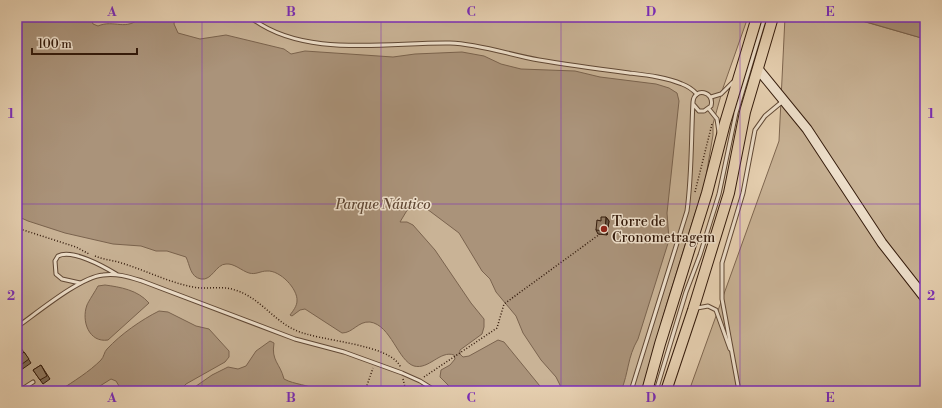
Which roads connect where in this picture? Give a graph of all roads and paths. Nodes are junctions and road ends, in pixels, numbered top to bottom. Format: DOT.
graph roads {
  1 [pos="250,17"];
  2 [pos="757,17"];
  3 [pos="770,17"];
  4 [pos="758,69"];
  5 [pos="741,70"];
  6 [pos="697,94"];
  7 [pos="711,97"];
  8 [pos="785,100"];
  9 [pos="693,104"];
  10 [pos="709,109"];
  11 [pos="716,160"];
  12 [pos="17,228"];
  13 [pos="600,234"];
  14 [pos="117,274"];
  15 [pos="80,283"];
  16 [pos="925,298"];
  17 [pos="693,310"];
  18 [pos="17,327"];
  19 [pos="17,346"];
  20 [pos="24,356"];
  21 [pos="733,361"];
  22 [pos="375,363"];
  23 [pos="402,374"];
  24 [pos="420,381"];
  25 [pos="33,382"];
  26 [pos="19,391"];
  27 [pos="364,391"];
  28 [pos="406,391"];
  29 [pos="436,391"];
  30 [pos="631,391"];
  31 [pos="647,391"];
  32 [pos="656,391"];
  33 [pos="666,391"];
  34 [pos="739,391"];
  1 -- 6 [label="lane"];
  2 -- 5 [label="main road"];
  3 -- 4 [label="main road"];
  3 -- 32 [label="lane"];
  4 -- 8 [label="street"];
  4 -- 17 [label="main road"];
  5 -- 7 [label="lane"];
  5 -- 11 [label="main road"];
  6 -- 7 [label="lane"];
  6 -- 9 [label="lane"];
  7 -- 10 [label="lane"];
  8 -- 16 [label="street"];
  8 -- 21 [label="lane"];
  9 -- 10 [label="lane"];
  9 -- 30 [label="lane"];
  10 -- 11 [label="lane"];
  11 -- 31 [label="main road"];
  12 -- 23 [label="path"];
  13 -- 24 [label="path"];
  14 -- 15 [label="lane"];
  14 -- 15 [label="lane"];
  14 -- 22 [label="lane"];
  15 -- 18 [label="lane"];
  17 -- 21 [label="lane"];
  17 -- 33 [label="main road"];
  19 -- 20 [label="lane"];
  21 -- 34 [label="lane"];
  22 -- 23 [label="lane"];
  22 -- 27 [label="path"];
  23 -- 24 [label="lane"];
  23 -- 28 [label="path"];
  24 -- 29 [label="lane"];
  25 -- 26 [label="lane"];
}
